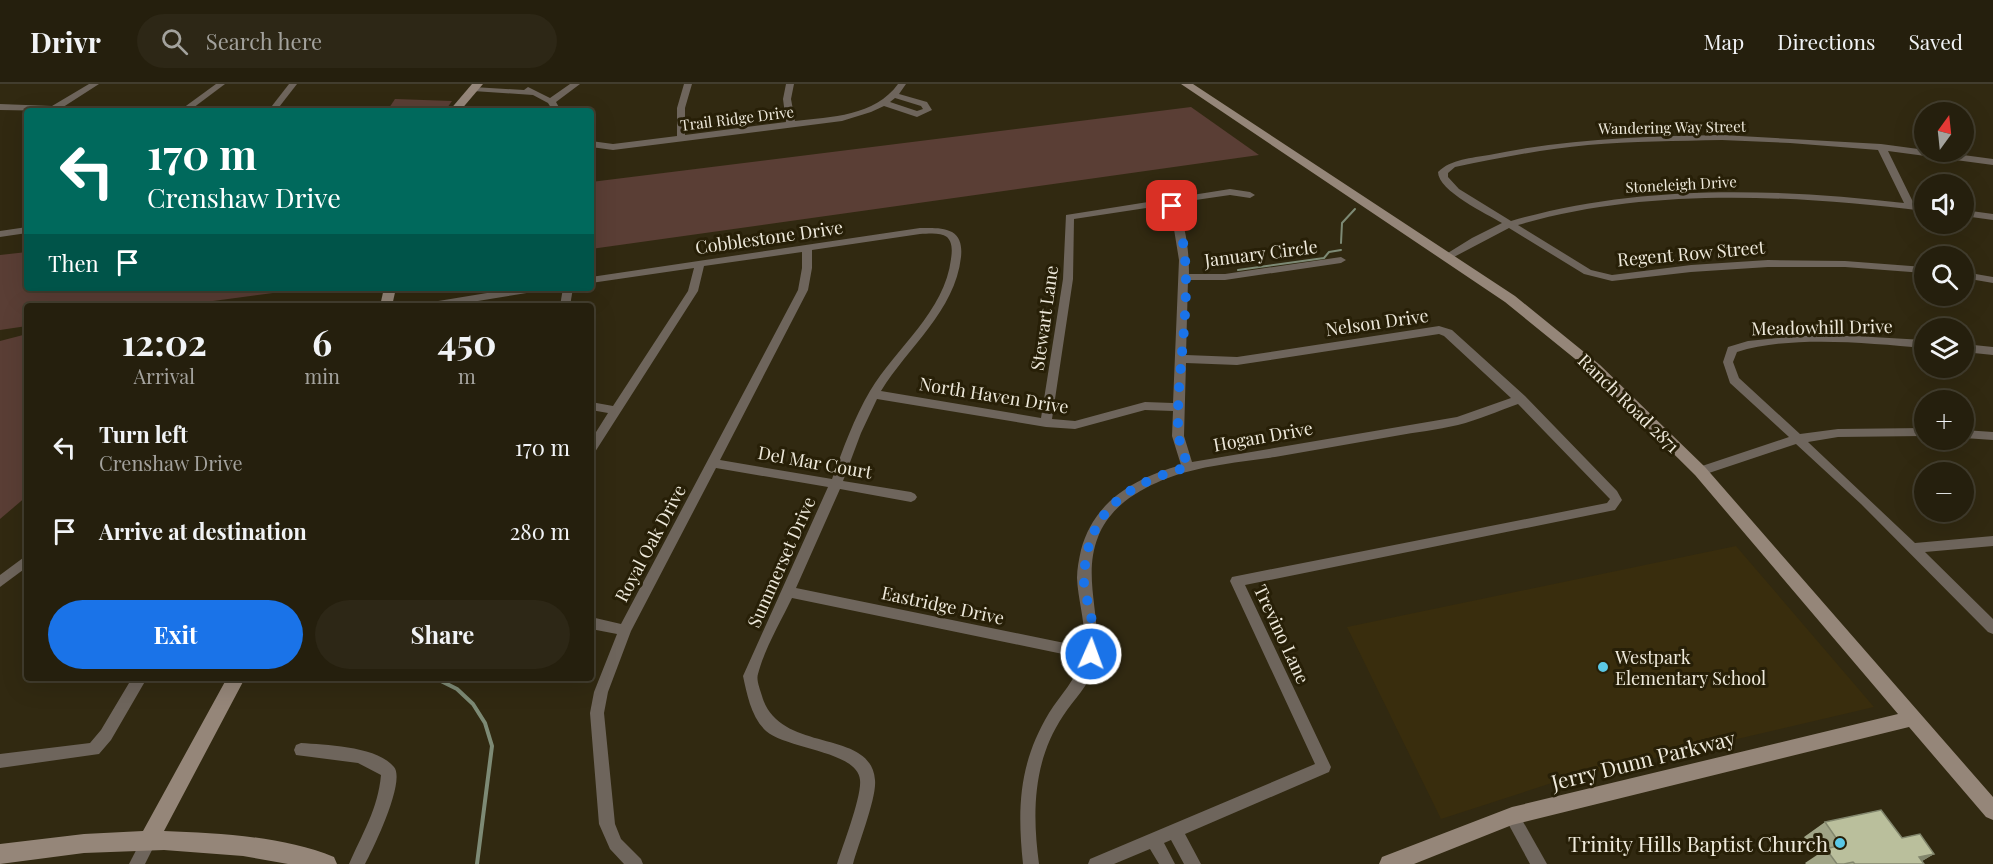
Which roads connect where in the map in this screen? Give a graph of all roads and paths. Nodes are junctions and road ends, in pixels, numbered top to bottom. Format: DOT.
graph roads {
  1 [pos="94,84"];
  2 [pos="221,84"];
  3 [pos="293,84"];
  4 [pos="510,84"];
  5 [pos="576,84"];
  6 [pos="688,84"];
  7 [pos="790,84"];
  8 [pos="902,84"];
  9 [pos="1186,84"];
  10 [pos="475,86"];
  11 [pos="534,93"];
  12 [pos="893,95"];
  13 [pos="551,101"];
  14 [pos="884,104"];
  15 [pos="0,107"];
  16 [pos="27,108"];
  17 [pos="56,108"];
  18 [pos="187,108"];
  19 [pos="274,108"];
  20 [pos="457,108"];
  21 [pos="555,108"];
  22 [pos="791,125"];
  23 [pos="681,138"];
  24 [pos="594,144"];
  25 [pos="1881,147"];
  26 [pos="1993,162"];
  27 [pos="1250,195"];
  28 [pos="1169,201"];
  29 [pos="1910,206"];
  30 [pos="1914,207"];
  31 [pos="1974,214"];
  32 [pos="1993,217"];
  33 [pos="1511,224"];
  34 [pos="24,230"];
  35 [pos="0,234"];
  36 [pos="951,234"];
  37 [pos="807,248"];
  38 [pos="1448,256"];
  39 [pos="1341,260"];
  40 [pos="700,264"];
  41 [pos="1914,269"];
  42 [pos="1186,277"];
  43 [pos="1974,277"];
  44 [pos="594,280"];
  45 [pos="1993,280"];
  46 [pos="524,291"];
  47 [pos="464,303"];
  48 [pos="1914,343"];
  49 [pos="1974,349"];
  50 [pos="1993,351"];
  51 [pos="1181,359"];
  52 [pos="874,394"];
  53 [pos="1521,399"];
  54 [pos="594,407"];
  55 [pos="1178,407"];
  56 [pos="616,411"];
  57 [pos="1046,423"];
  58 [pos="1914,432"];
  59 [pos="1974,435"];
  60 [pos="1993,436"];
  61 [pos="1797,439"];
  62 [pos="594,444"];
  63 [pos="712,463"];
  64 [pos="1188,467"];
  65 [pos="1700,471"];
  66 [pos="836,484"];
  67 [pos="911,498"];
  68 [pos="1616,501"];
  69 [pos="1993,541"];
  70 [pos="1915,548"];
  71 [pos="24,562"];
  72 [pos="0,582"];
  73 [pos="787,592"];
  74 [pos="594,624"];
  75 [pos="1993,628"];
  76 [pos="625,630"];
  77 [pos="1091,654"];
  78 [pos="138,681"];
  79 [pos="234,681"];
  80 [pos="1913,718"];
  81 [pos="301,750"];
  82 [pos="0,761"];
  83 [pos="1993,811"];
  84 [pos="1512,816"];
  85 [pos="1175,831"];
  86 [pos="150,838"];
  87 [pos="1154,840"];
  88 [pos="0,854"];
  89 [pos="137,864"];
  90 [pos="327,864"];
  91 [pos="357,864"];
  92 [pos="634,864"];
  93 [pos="845,864"];
  94 [pos="1031,864"];
  95 [pos="1096,864"];
  96 [pos="1167,864"];
  97 [pos="1193,864"];
  98 [pos="1389,864"];
  99 [pos="1539,864"];
  1 -- 17 [label="street"];
  2 -- 18 [label="street"];
  3 -- 19 [label="street"];
  4 -- 11 [label="street"];
  5 -- 13 [label="street"];
  6 -- 23 [label="street"];
  7 -- 22 [label="street"];
  8 -- 12 [label="street, Trail Ridge Drive"];
  9 -- 38 [label="main road, Ranch Road 2871"];
  10 -- 11 [label="street"];
  10 -- 20 [label="main road"];
  11 -- 13 [label="street"];
  12 -- 14 [label="street, Trail Ridge Drive"];
  12 -- 14 [label="street"];
  13 -- 21 [label="street"];
  14 -- 22 [label="street, Trail Ridge Drive"];
  15 -- 16 [label="street"];
  22 -- 23 [label="street, Trail Ridge Drive"];
  23 -- 24 [label="street, Trail Ridge Drive"];
  25 -- 26 [label="street, Wandering Way Street"];
  25 -- 29 [label="street"];
  25 -- 33 [label="street, Wandering Way Street"];
  27 -- 28 [label="street"];
  28 -- 42 [label="street"];
  28 -- 57 [label="street, Stewart Lane"];
  29 -- 30 [label="street, Stoneleigh Drive"];
  29 -- 33 [label="street, Stoneleigh Drive"];
  31 -- 32 [label="street"];
  33 -- 38 [label="street, Stoneleigh Drive"];
  33 -- 41 [label="street, Regent Row Street"];
  34 -- 35 [label="street"];
  36 -- 37 [label="street, Cobblestone Drive"];
  36 -- 52 [label="street, Summerset Drive"];
  37 -- 40 [label="street, Cobblestone Drive"];
  37 -- 63 [label="street, Royal Oak Drive"];
  38 -- 65 [label="main road, Ranch Road 2871"];
  39 -- 42 [label="street, January Circle"];
  40 -- 44 [label="street, Cobblestone Drive"];
  40 -- 56 [label="street"];
  42 -- 51 [label="street"];
  43 -- 45 [label="street"];
  46 -- 47 [label="street"];
  48 -- 61 [label="street, Meadowhill Drive"];
  49 -- 50 [label="street"];
  51 -- 53 [label="street, Nelson Drive"];
  51 -- 55 [label="street"];
  52 -- 57 [label="street, North Haven Drive"];
  52 -- 66 [label="street, Summerset Drive"];
  53 -- 64 [label="street, Hogan Drive"];
  53 -- 68 [label="street, Nelson Drive"];
  54 -- 56 [label="street"];
  55 -- 57 [label="street, North Haven Drive"];
  55 -- 64 [label="street"];
  56 -- 62 [label="street"];
  58 -- 61 [label="street"];
  59 -- 60 [label="street"];
  61 -- 65 [label="street"];
  61 -- 70 [label="street"];
  63 -- 66 [label="street, Del Mar Court"];
  63 -- 76 [label="street, Royal Oak Drive"];
  64 -- 77 [label="street, Hogan Drive"];
  65 -- 80 [label="main road, Ranch Road 2871"];
  66 -- 67 [label="street, Del Mar Court"];
  66 -- 73 [label="street, Summerset Drive"];
  68 -- 85 [label="street, Trevino Lane"];
  69 -- 70 [label="street"];
  70 -- 75 [label="street"];
  71 -- 72 [label="street"];
  73 -- 77 [label="street, Eastridge Drive"];
  73 -- 93 [label="street, Summerset Drive"];
  74 -- 76 [label="street"];
  76 -- 92 [label="street, Royal Oak Drive"];
  77 -- 94 [label="street, Hogan Drive"];
  78 -- 82 [label="street"];
  79 -- 86 [label="main road"];
  80 -- 83 [label="main road, Ranch Road 2871"];
  80 -- 84 [label="main road, Jerry Dunn Parkway"];
  81 -- 91 [label="street"];
  84 -- 98 [label="main road, Jerry Dunn Parkway"];
  84 -- 99 [label="street"];
  85 -- 87 [label="street, Trevino Lane"];
  85 -- 97 [label="street"];
  86 -- 88 [label="main road"];
  86 -- 89 [label="street"];
  86 -- 90 [label="main road"];
  87 -- 95 [label="street, Trevino Lane"];
  87 -- 96 [label="street"];
}
